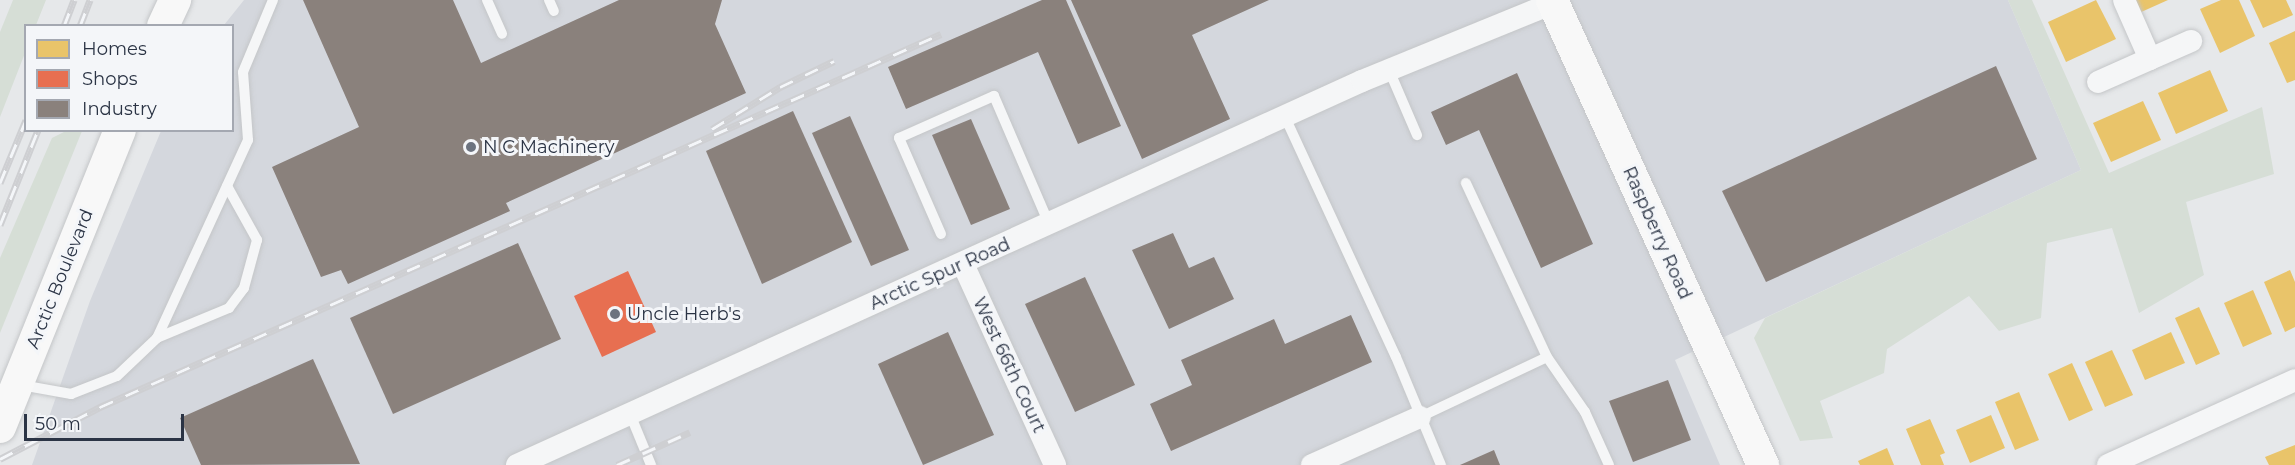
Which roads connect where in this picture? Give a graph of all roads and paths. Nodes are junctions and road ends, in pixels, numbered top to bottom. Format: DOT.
graph roads {
  1 [pos="175,0"];
  2 [pos="273,0"];
  3 [pos="487,0"];
  4 [pos="549,0"];
  5 [pos="2124,0"];
  6 [pos="1552,2"];
  7 [pos="554,11"];
  8 [pos="164,24"];
  9 [pos="502,33"];
  10 [pos="2190,41"];
  11 [pos="2150,59"];
  12 [pos="1389,70"];
  13 [pos="2098,82"];
  14 [pos="1285,117"];
  15 [pos="119,132"];
  16 [pos="1417,135"];
  17 [pos="1466,183"];
  18 [pos="227,186"];
  19 [pos="1049,225"];
  20 [pos="940,234"];
  21 [pos="963,264"];
  22 [pos="157,338"];
  23 [pos="1547,357"];
  24 [pos="2295,380"];
  25 [pos="17,384"];
  26 [pos="630,414"];
  27 [pos="1420,417"];
  28 [pos="0,427"];
  29 [pos="517,465"];
  30 [pos="651,465"];
  31 [pos="1055,465"];
  32 [pos="1312,465"];
  33 [pos="1441,465"];
  34 [pos="1609,465"];
  35 [pos="1763,465"];
  36 [pos="2109,465"];
  1 -- 8 [label="main road"];
  2 -- 18 [label="lane"];
  3 -- 9 [label="lane"];
  4 -- 7 [label="lane"];
  5 -- 11 [label="street"];
  6 -- 12 [label="street, Arctic Spur Road"];
  6 -- 35 [label="main road, Raspberry Road"];
  10 -- 11 [label="street"];
  11 -- 13 [label="street"];
  12 -- 14 [label="street, Arctic Spur Road"];
  12 -- 16 [label="lane"];
  14 -- 19 [label="street, Arctic Spur Road"];
  14 -- 27 [label="lane"];
  15 -- 25 [label="main road, Arctic Boulevard"];
  17 -- 23 [label="lane"];
  18 -- 22 [label="lane"];
  18 -- 22 [label="lane"];
  19 -- 20 [label="lane"];
  19 -- 21 [label="street, Arctic Spur Road"];
  21 -- 26 [label="street, Arctic Spur Road"];
  21 -- 31 [label="street, West 66th Court"];
  22 -- 25 [label="lane"];
  23 -- 27 [label="lane"];
  23 -- 34 [label="lane"];
  24 -- 36 [label="street"];
  25 -- 28 [label="main road, Arctic Boulevard"];
  26 -- 29 [label="street, Arctic Spur Road"];
  26 -- 30 [label="lane"];
  27 -- 32 [label="street"];
  27 -- 33 [label="lane"];
}
